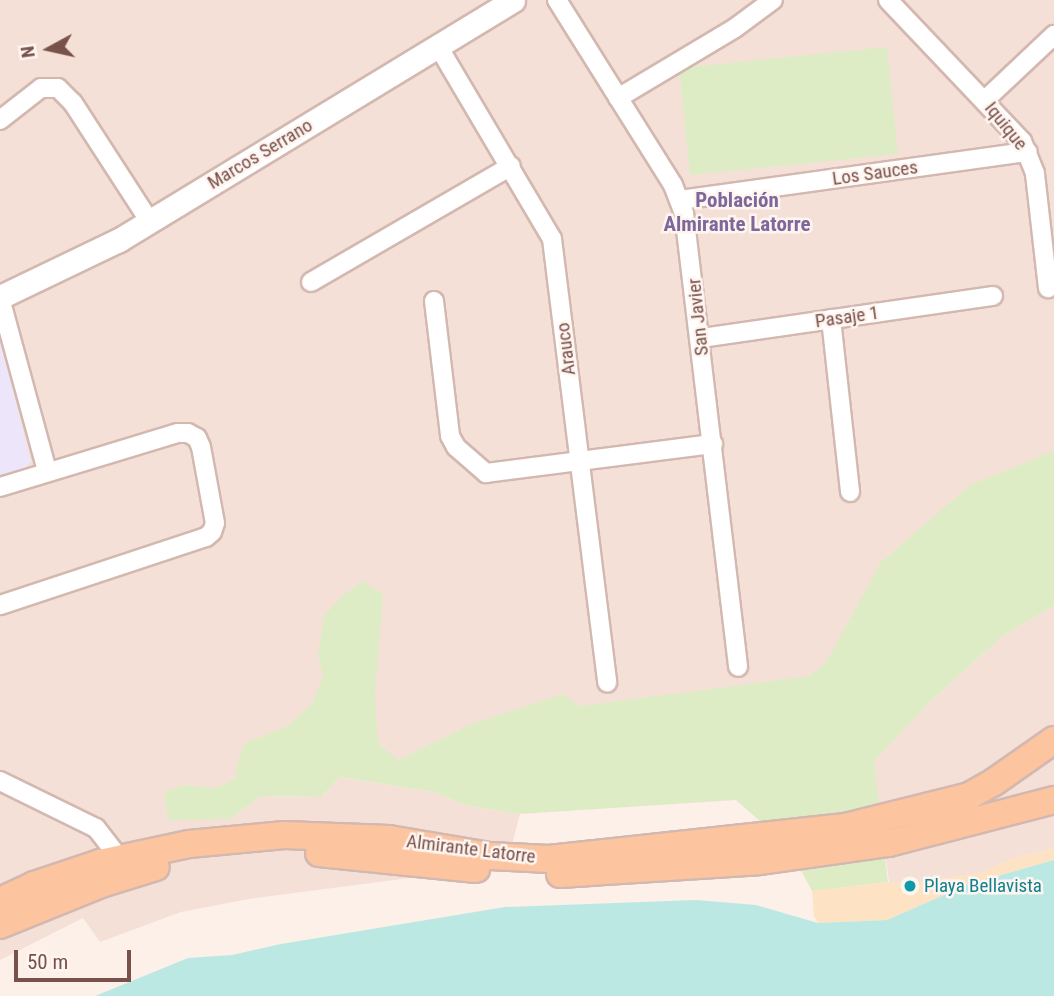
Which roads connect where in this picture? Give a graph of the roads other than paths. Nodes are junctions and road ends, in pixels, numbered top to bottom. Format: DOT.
graph roads {
  1 [pos="513,0"];
  2 [pos="557,0"];
  3 [pos="773,0"];
  4 [pos="888,0"];
  5 [pos="1054,35"];
  6 [pos="438,46"];
  7 [pos="1054,57"];
  8 [pos="1028,60"];
  9 [pos="618,97"];
  10 [pos="985,100"];
  11 [pos="0,120"];
  12 [pos="1028,152"];
  13 [pos="511,166"];
  14 [pos="1045,190"];
  15 [pos="680,200"];
  16 [pos="150,222"];
  17 [pos="311,282"];
  18 [pos="1048,288"];
  19 [pos="993,296"];
  20 [pos="0,298"];
  21 [pos="434,301"];
  22 [pos="831,319"];
  23 [pos="701,338"];
  24 [pos="713,444"];
  25 [pos="580,461"];
  26 [pos="47,471"];
  27 [pos="0,487"];
  28 [pos="850,492"];
  29 [pos="0,605"];
  30 [pos="738,667"];
  31 [pos="607,683"];
  32 [pos="1052,743"];
  33 [pos="0,781"];
  34 [pos="1054,800"];
  35 [pos="120,859"];
  36 [pos="0,901"];
  37 [pos="0,925"];
  1 -- 6 [label="street, Marcos Serrano"];
  2 -- 9 [label="street, San Javier"];
  3 -- 9 [label="street"];
  4 -- 10 [label="street, Iquique"];
  5 -- 8 [label="street"];
  6 -- 13 [label="street, Arauco"];
  6 -- 16 [label="street, Marcos Serrano"];
  7 -- 8 [label="street"];
  8 -- 10 [label="street"];
  9 -- 15 [label="street, San Javier"];
  10 -- 12 [label="street, Iquique"];
  11 -- 16 [label="street"];
  12 -- 14 [label="street, Iquique"];
  12 -- 15 [label="street, Los Sauces"];
  13 -- 17 [label="street"];
  13 -- 25 [label="street, Arauco"];
  14 -- 18 [label="street, Iquique"];
  15 -- 23 [label="street, San Javier"];
  16 -- 20 [label="street, Marcos Serrano"];
  19 -- 22 [label="street, Pasaje 1"];
  20 -- 26 [label="street"];
  21 -- 25 [label="street"];
  22 -- 23 [label="street, Pasaje 1"];
  22 -- 28 [label="street"];
  23 -- 24 [label="street, San Javier"];
  24 -- 25 [label="street"];
  24 -- 30 [label="street, San Javier"];
  25 -- 31 [label="street, Arauco"];
  26 -- 27 [label="street"];
  26 -- 29 [label="street"];
  32 -- 35 [label="main road, Almirante Latorre"];
  33 -- 35 [label="street"];
  34 -- 37 [label="main road, Almirante Latorre"];
  35 -- 36 [label="main road, Almirante Latorre"];
}
